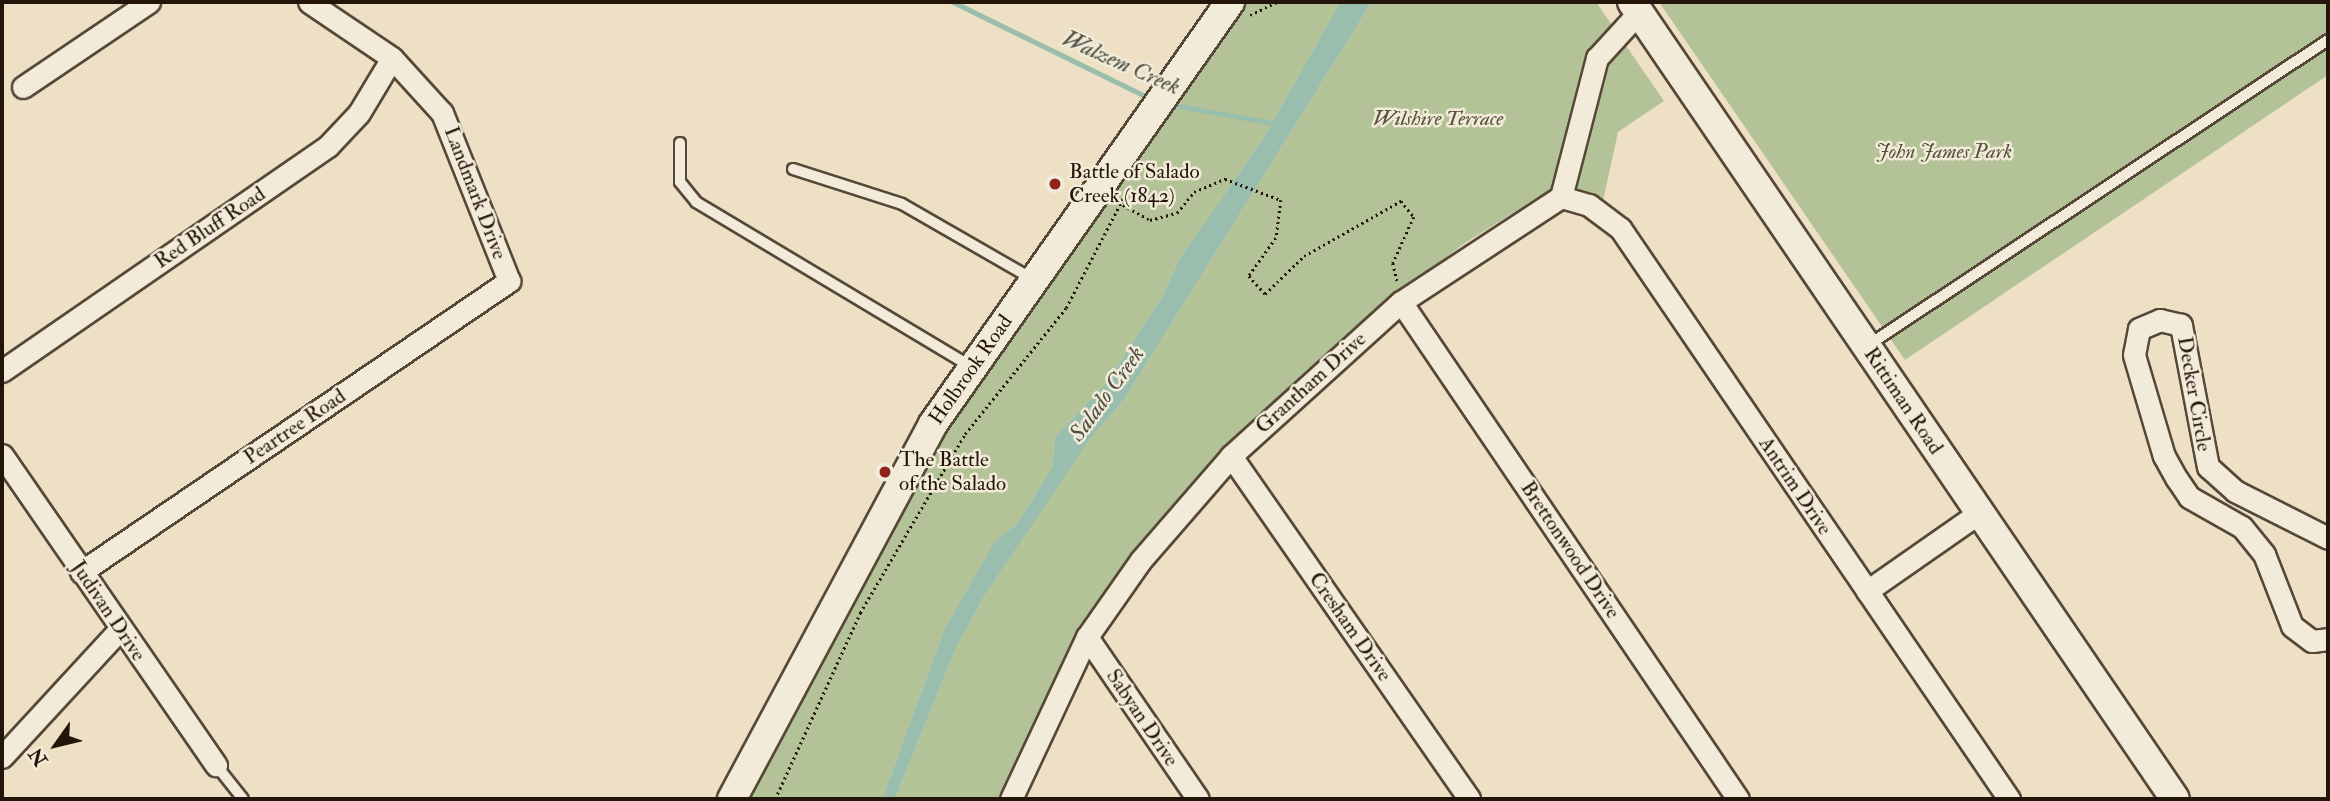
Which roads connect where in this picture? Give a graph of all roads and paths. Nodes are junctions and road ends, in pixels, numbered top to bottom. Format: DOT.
graph roads {
  1 [pos="149,2"];
  2 [pos="309,2"];
  3 [pos="1230,2"];
  4 [pos="1640,5"];
  5 [pos="2328,40"];
  6 [pos="392,58"];
  7 [pos="23,87"];
  8 [pos="680,143"];
  9 [pos="793,169"];
  10 [pos="1129,182"];
  11 [pos="1561,197"];
  12 [pos="1123,205"];
  13 [pos="1034,280"];
  14 [pos="509,281"];
  15 [pos="1401,302"];
  16 [pos="1866,347"];
  17 [pos="972,367"];
  18 [pos="2,371"];
  19 [pos="2,455"];
  20 [pos="1231,456"];
  21 [pos="1979,513"];
  22 [pos="2328,538"];
  23 [pos="81,572"];
  24 [pos="1867,592"];
  25 [pos="120,629"];
  26 [pos="1087,637"];
  27 [pos="2328,639"];
  28 [pos="2,757"];
  29 [pos="216,765"];
  30 [pos="240,795"];
  31 [pos="227,799"];
  32 [pos="732,799"];
  33 [pos="775,799"];
  34 [pos="1011,799"];
  35 [pos="1198,799"];
  36 [pos="1469,799"];
  37 [pos="1738,799"];
  38 [pos="2009,799"];
  39 [pos="2175,799"];
  1 -- 7 [label="street"];
  2 -- 6 [label="street, Landmark Drive"];
  3 -- 13 [label="main road, Holbrook Road"];
  4 -- 11 [label="street"];
  4 -- 16 [label="main road, Rittiman Road"];
  5 -- 16 [label="lane"];
  6 -- 14 [label="street, Landmark Drive"];
  6 -- 18 [label="street, Red Bluff Road"];
  8 -- 17 [label="lane"];
  9 -- 13 [label="lane"];
  10 -- 12 [label="path"];
  11 -- 15 [label="street, Grantham Drive"];
  11 -- 24 [label="street, Antrim Drive"];
  12 -- 15 [label="path"];
  12 -- 33 [label="path"];
  13 -- 17 [label="main road, Holbrook Road"];
  14 -- 23 [label="street, Peartree Road"];
  15 -- 20 [label="street, Grantham Drive"];
  15 -- 37 [label="street, Brettonwood Drive"];
  16 -- 21 [label="main road, Rittiman Road"];
  17 -- 32 [label="main road, Holbrook Road"];
  19 -- 23 [label="street, Judivan Drive"];
  20 -- 26 [label="street, Grantham Drive"];
  20 -- 36 [label="street, Cresham Drive"];
  21 -- 24 [label="street"];
  21 -- 39 [label="main road, Rittiman Road"];
  22 -- 27 [label="street, Decker Circle"];
  23 -- 25 [label="street, Judivan Drive"];
  24 -- 38 [label="street, Antrim Drive"];
  25 -- 28 [label="street"];
  25 -- 29 [label="street, Judivan Drive"];
  26 -- 34 [label="street, Grantham Drive"];
  26 -- 35 [label="street, Sabyan Drive"];
  29 -- 30 [label="lane"];
  30 -- 31 [label="lane"];
}
